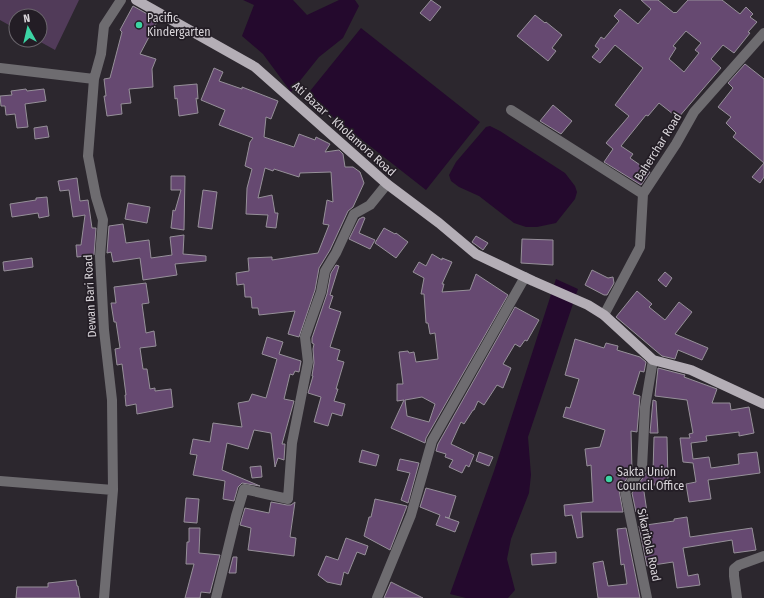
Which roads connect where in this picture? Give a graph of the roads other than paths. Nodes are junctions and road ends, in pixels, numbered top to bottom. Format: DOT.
graph roads {
  1 [pos="121,0"];
  2 [pos="136,0"];
  3 [pos="764,34"];
  4 [pos="0,68"];
  5 [pos="94,79"];
  6 [pos="511,110"];
  7 [pos="387,184"];
  8 [pos="643,194"];
  9 [pos="529,279"];
  10 [pos="604,315"];
  11 [pos="653,360"];
  12 [pos="764,404"];
  13 [pos="0,481"];
  14 [pos="112,490"];
  15 [pos="764,556"];
  16 [pos="105,598"];
  17 [pos="216,598"];
  18 [pos="377,598"];
  19 [pos="646,598"];
  20 [pos="738,598"];
  1 -- 5 [label="street, Dewan Bari Road"];
  2 -- 7 [label="main road, Ati Bazar - Kholamora Road"];
  3 -- 8 [label="street, Baherchar Road"];
  4 -- 5 [label="street"];
  5 -- 14 [label="street, Dewan Bari Road"];
  6 -- 8 [label="street"];
  7 -- 9 [label="main road, Ati Bazar - Kholamora Road"];
  7 -- 17 [label="street"];
  8 -- 10 [label="street, Baherchar Road"];
  9 -- 10 [label="main road, Ati Bazar - Kholamora Road"];
  9 -- 18 [label="street"];
  10 -- 11 [label="main road"];
  11 -- 12 [label="main road"];
  11 -- 19 [label="street, Sikaritola Road"];
  13 -- 14 [label="street"];
  14 -- 16 [label="street, Dewan Bari Road"];
  15 -- 20 [label="street"];
}
